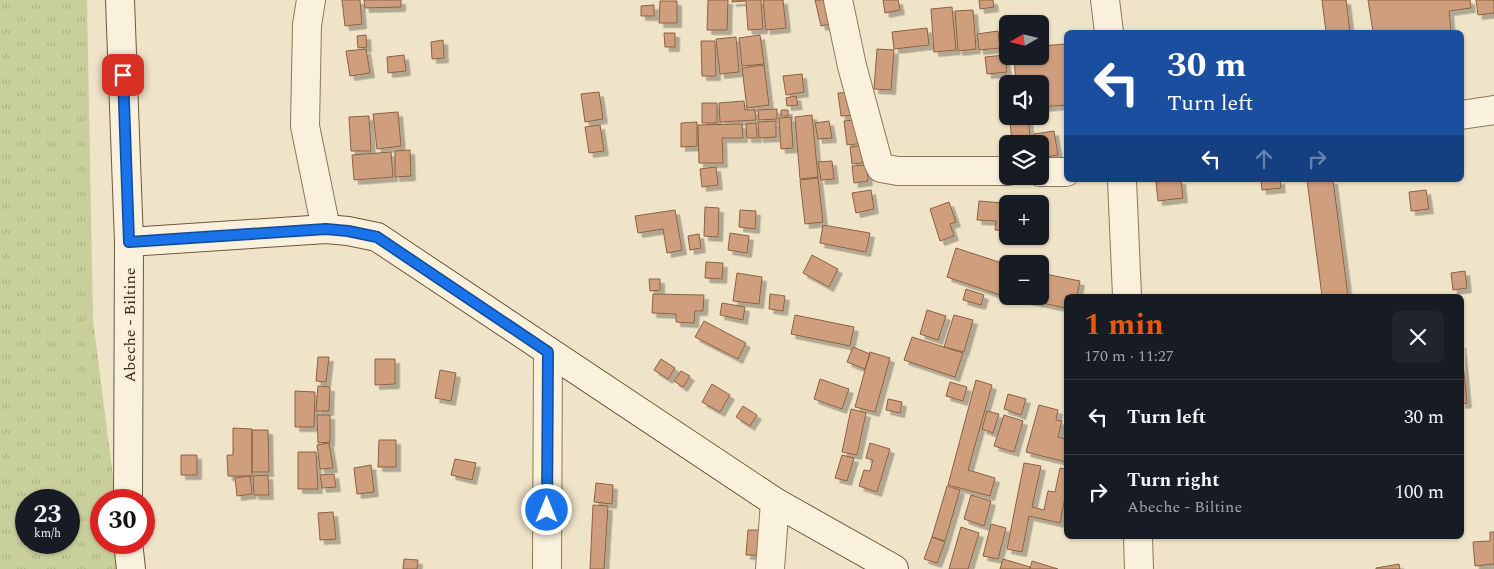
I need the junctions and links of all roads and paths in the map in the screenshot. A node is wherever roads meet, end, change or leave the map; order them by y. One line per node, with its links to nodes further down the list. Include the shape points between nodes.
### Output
1 (120, 0): 13 (street, Abeche - Biltine)
2 (311, 0): 12 (street, via 307,24 305,126)
3 (838, 0): 8 (street, via 852,66 881,168)
4 (1105, 0): 5 (street)
5 (1108, 30)
6 (1494, 110): 7 (street)
7 (1464, 115)
8 (999, 172)
9 (1049, 172): 10 (street)
10 (1064, 172)
11 (1122, 182): 14 (street)
12 (326, 229): 13 (street); 15 (street, via 377,237)
13 (129, 242): 16 (street, Abeche - Biltine)
14 (1127, 294)
15 (548, 352): 17 (street); 21 (street)
16 (128, 489)
17 (775, 502): 22 (street); 23 (street)
18 (1138, 539): 24 (street)
19 (129, 554): 20 (street)
20 (131, 569)
21 (547, 569)
22 (770, 569)
23 (894, 569)
24 (1140, 569)

